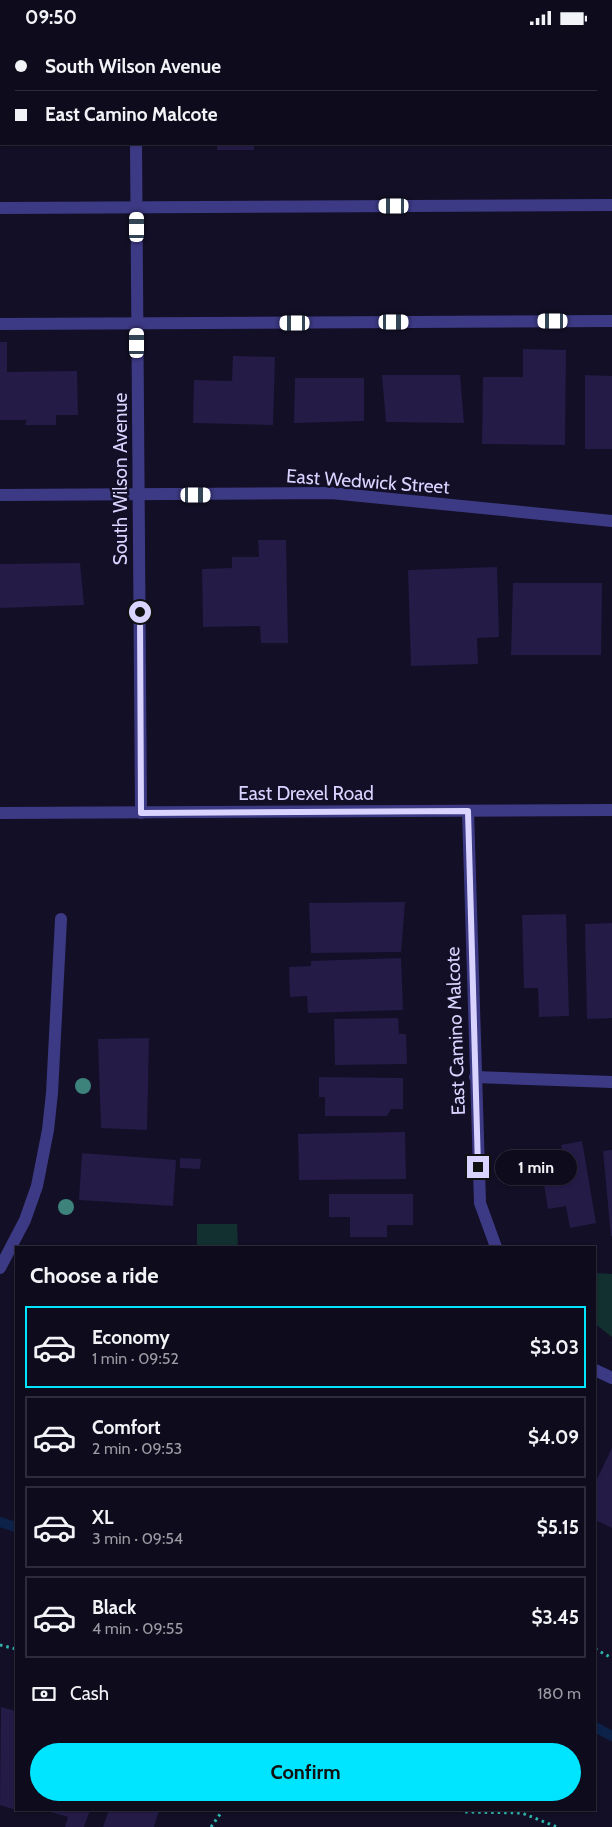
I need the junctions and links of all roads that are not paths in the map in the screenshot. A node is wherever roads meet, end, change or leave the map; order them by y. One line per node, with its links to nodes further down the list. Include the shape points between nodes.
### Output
1 (136, 145): 3 (street, South Wilson Avenue)
2 (612, 205): 3 (street)
3 (137, 208): 4 (street); 7 (street, South Wilson Avenue)
4 (0, 209)
5 (612, 321): 7 (street)
6 (0, 324): 7 (street)
7 (137, 324): 9 (street, South Wilson Avenue)
8 (0, 495): 9 (street, East Wedwick Street)
9 (138, 495): 10 (street, East Wedwick Street, via 331,493); 14 (street, South Wilson Avenue)
10 (612, 521)
11 (612, 810): 12 (street, East Drexel Road)
12 (468, 811): 14 (street, East Drexel Road); 16 (street, East Camino Malcote)
13 (0, 813): 14 (street, East Drexel Road)
14 (141, 813)
15 (61, 919): 19 (street, via 48,1130 37,1186 25,1221)
16 (475, 1077): 17 (street); 18 (street, East Camino Malcote, via 480,1203)
17 (612, 1082)
18 (496, 1246)
19 (0, 1268)
20 (596, 1370): 21 (street)
21 (612, 1378)

